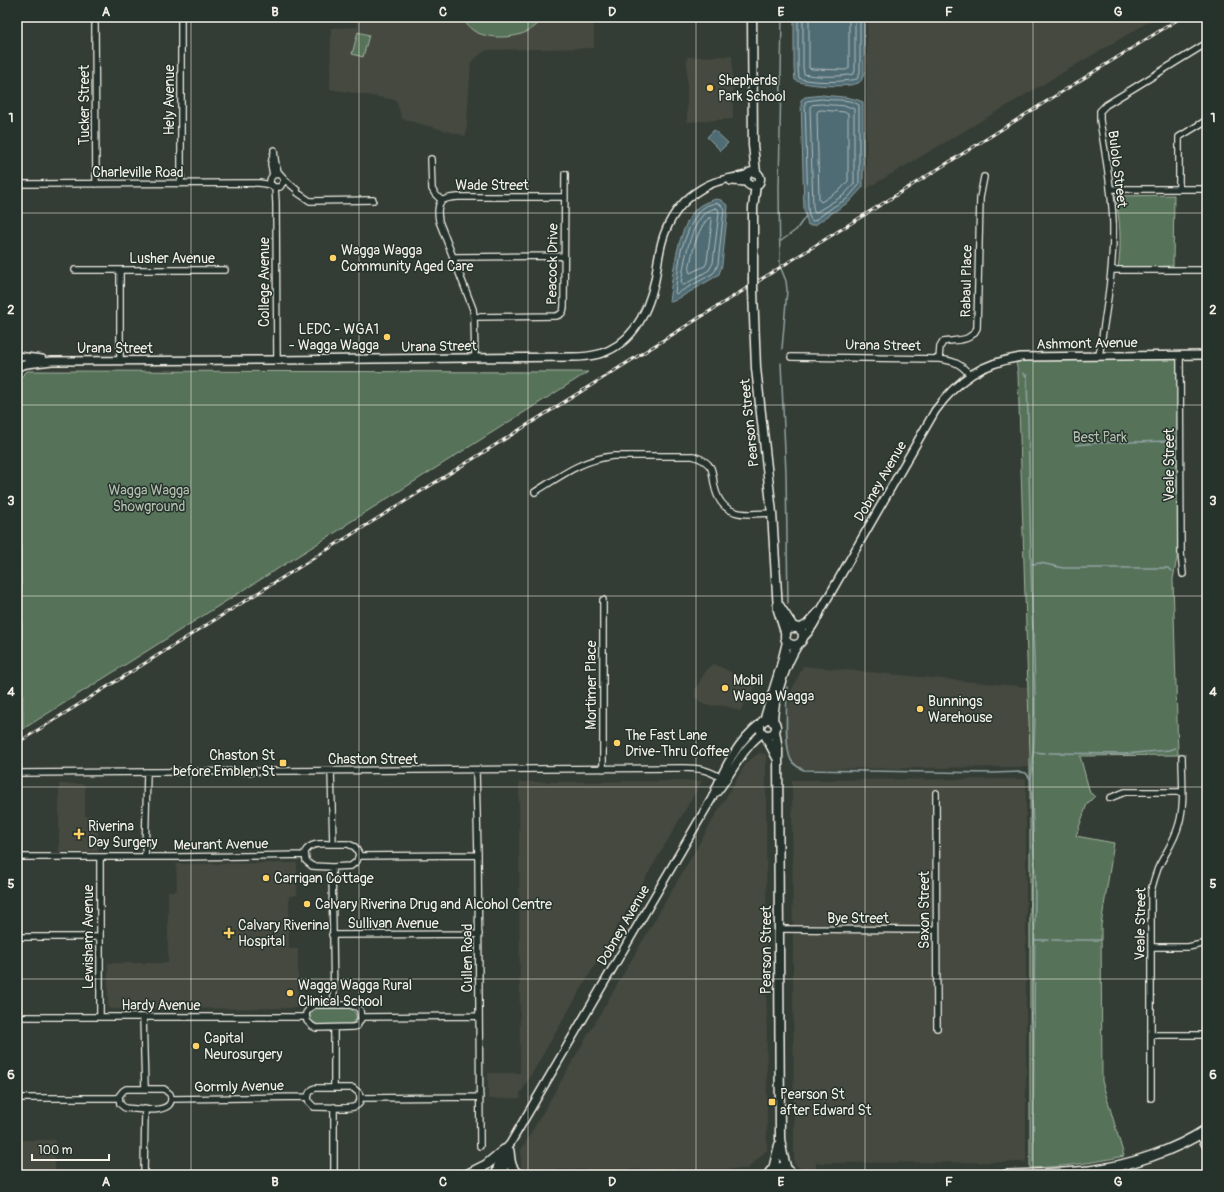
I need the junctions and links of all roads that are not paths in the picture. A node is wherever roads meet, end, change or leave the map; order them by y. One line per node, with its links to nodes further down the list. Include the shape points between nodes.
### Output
1 (181, 17): 15 (street, Hely Avenue)
2 (752, 17): 11 (main road, Pearson Street)
3 (95, 25): 14 (street, Tucker Street)
4 (1207, 42): 17 (street, Bulolo Street, via 1100,111)
5 (1207, 120): 18 (street, via 1179,137)
6 (432, 159): 22 (street, via 432,189)
7 (280, 174): 9 (street, Charleville Road); 9 (street, College Avenue, via 274,150); 16 (street)
8 (565, 174): 20 (street, Peacock Drive)
9 (271, 177): 12 (street, Charleville Road); 16 (street, College Avenue)
10 (984, 177): 37 (street, Rabaul Place, via 980,198 977,328 974,335 966,339 943,342)
11 (751, 179): 36 (street, Urana Street, via 723,180 708,185 694,193 683,204 665,230 646,309 633,332 612,348 588,356); 44 (main road, Pearson Street, bridge, via 756,368)
12 (259, 183): 15 (street, Charleville Road); 16 (street, Charleville Road)
13 (17, 184): 14 (street, Charleville Road)
14 (96, 184): 15 (street, Charleville Road)
15 (181, 184)
16 (279, 184): 21 (street, via 297,190 310,201); 38 (street, College Avenue, via 276,203)
17 (1110, 189): 18 (street); 28 (street, Bulolo Street, via 1113,223)
18 (1179, 189): 19 (street)
19 (1207, 189)
20 (565, 197): 22 (street, Wade Street, via 449,197); 23 (street, Peacock Drive)
21 (373, 200)
22 (442, 201): 24 (street, Wade Street, via 438,209 439,221)
23 (564, 256): 24 (street); 30 (street, Peacock Drive, via 564,309 559,315)
24 (454, 257): 30 (street, Wade Street)
25 (75, 270): 26 (street, Lusher Avenue)
26 (120, 270): 27 (street, Lusher Avenue); 40 (street, Lusher Avenue)
27 (225, 270)
28 (1111, 270): 29 (street); 33 (street, Bulolo Street)
29 (1207, 270)
30 (474, 317): 36 (street, Wade Street)
31 (1180, 355): 32 (street, Ashmont Avenue); 33 (street, Ashmont Avenue); 45 (street, Veale Street)
32 (1207, 355)
33 (1100, 356): 42 (street, Ashmont Avenue, via 1021,357 992,364)
34 (17, 357): 39 (street, Urana Street); 41 (main road)
35 (791, 357): 37 (street, Urana Street)
36 (475, 358): 38 (street, Urana Street)
37 (938, 359): 42 (street, Urana Street, via 957,363)
38 (277, 360): 40 (street, Urana Street)
39 (52, 361): 40 (street, Urana Street); 41 (street, Urana Street)
40 (120, 361)
41 (17, 365)
42 (970, 375): 48 (street, Dobney Avenue, via 935,411)
43 (535, 492): 44 (street, via 580,464 602,457 693,456 701,458 711,468 716,493 729,510 744,514)
44 (772, 513): 47 (main road, Pearson Street)
45 (1183, 574)
46 (603, 600): 58 (street, Mortimer Place)
47 (778, 602): 49 (main road); 50 (main road, Pearson Street)
48 (822, 608): 49 (street, Dobney Avenue, via 807,624); 51 (street, Dobney Avenue, via 812,630)
49 (796, 628): 50 (main road, via 789,630); 51 (main road, via 802,632)
50 (786, 638): 51 (main road, via 793,645); 52 (main road, via 782,661)
51 (800, 642): 53 (main road, Dobney Avenue, via 792,654 780,688 774,707)
52 (763, 722): 53 (main road, via 769,719); 55 (main road, via 760,730); 63 (street, Dobney Avenue, via 740,744)
53 (773, 722): 54 (main road)
54 (775, 731): 55 (main road, via 772,734); 57 (main road, Pearson Street)
55 (764, 734): 57 (main road, Pearson Street); 63 (street, via 746,748)
56 (1182, 757): 64 (street, Veale Street)
57 (778, 761): 75 (main road, Pearson Street)
58 (603, 769): 59 (street, Chaston Street); 63 (street, Chaston Street, via 693,768 709,771)
59 (476, 770): 60 (street, Chaston Street); 69 (street, Cullen Road)
60 (331, 771): 61 (street, Chaston Street); 67 (street)
61 (147, 772): 62 (street, Chaston Street); 73 (street)
62 (17, 773)
63 (723, 779): 109 (street, Dobney Avenue)
64 (1182, 792): 66 (street, via 1125,792); 82 (street, Veale Street, via 1182,809 1175,837 1158,868 1151,892)
65 (936, 793): 76 (street, Saxon Street)
66 (1110, 798)
67 (333, 844): 68 (street, via 313,844); 70 (street, via 352,845 358,850)
68 (305, 855): 73 (street, Meurant Avenue); 74 (street, via 312,866)
69 (478, 855): 70 (street); 77 (street, Cullen Road)
70 (359, 856): 74 (street, via 358,861 351,866)
71 (17, 857): 72 (street, Meurant Avenue)
72 (100, 857): 73 (street, Meurant Avenue); 79 (street, Lewisham Avenue)
73 (145, 857)
74 (332, 867): 78 (street)
75 (779, 929): 76 (street, Bye Street); 107 (main road, Pearson Street)
76 (936, 930): 91 (street, Saxon Street)
77 (479, 934): 78 (street, Sullivan Avenue); 84 (street, Cullen Road)
78 (332, 935): 83 (street)
79 (100, 937): 80 (street); 86 (street, Lewisham Avenue)
80 (19, 938)
81 (1202, 944): 82 (street, via 1188,947)
82 (1151, 947): 92 (street, Veale Street)
83 (334, 1005): 88 (street, via 314,1005 308,1010); 89 (street, via 354,1005 360,1010)
84 (479, 1016): 89 (street); 97 (street, Cullen Road)
85 (17, 1017): 86 (street, Hardy Avenue)
86 (100, 1017): 87 (street, Hardy Avenue)
87 (143, 1017): 88 (street, Hardy Avenue); 95 (street)
88 (306, 1017): 90 (street, via 316,1028)
89 (361, 1017): 90 (street, via 360,1023 353,1028)
90 (334, 1028): 94 (street)
91 (936, 1028)
92 (1151, 1035): 93 (street); 101 (street, Veale Street)
93 (1207, 1035)
94 (334, 1088): 96 (street, via 315,1088 309,1092); 100 (street, via 353,1088 359,1092)
95 (145, 1089): 99 (street, via 126,1089 120,1093); 102 (street, via 164,1089 170,1094)
96 (308, 1097): 102 (street, Gormly Avenue); 103 (street, via 314,1107)
97 (480, 1097): 100 (street); 108 (street, Cullen Road)
98 (17, 1098): 99 (street)
99 (119, 1098): 104 (street, via 120,1104 125,1108)
100 (360, 1098): 103 (street, via 359,1103 353,1107)
101 (1151, 1098)
102 (171, 1099): 104 (street, via 170,1104 164,1109)
103 (334, 1108): 114 (street)
104 (145, 1109): 113 (street)
105 (1207, 1128): 106 (highway)
106 (1199, 1134): 110 (street); 119 (highway, via 1155,1154 1116,1166 1090,1171)
107 (780, 1139): 111 (main road, Pearson Street); 112 (main road, Pearson Street, via 783,1155)
108 (480, 1146)
109 (508, 1148): 115 (highway, via 486,1165); 116 (street, Dobney Avenue, via 499,1158); 117 (street, Dobney Avenue); 118 (highway, via 511,1168)
110 (1207, 1149)
111 (768, 1173): 112 (highway, via 780,1167)
112 (792, 1173)
113 (144, 1175)
114 (334, 1175)
115 (466, 1175)
116 (496, 1175)
117 (503, 1175)
118 (519, 1175)
119 (1006, 1175)

